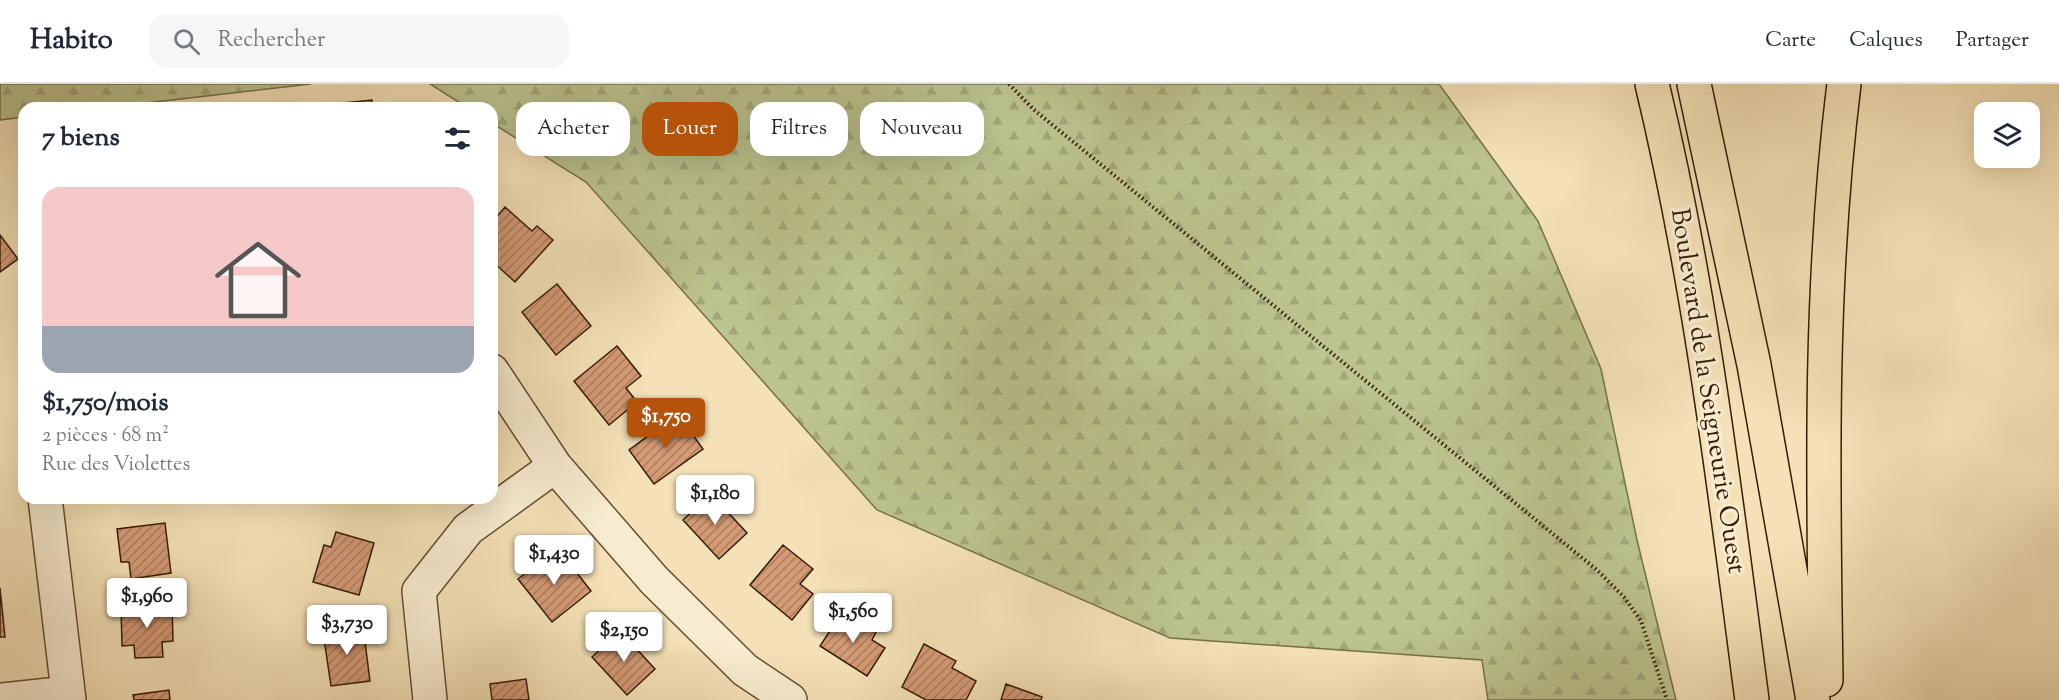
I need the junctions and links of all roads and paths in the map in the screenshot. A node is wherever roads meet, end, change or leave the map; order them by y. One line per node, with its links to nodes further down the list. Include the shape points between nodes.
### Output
1 (1009, 84): 12 (path, via 1033,109 1597,570 1641,621)
2 (1652, 84): 13 (main road, Boulevard de la Seigneurie Ouest, via 1697,297)
3 (1694, 84): 14 (main road, via 1754,365)
4 (1844, 84): 15 (main road, via 1831,206 1822,394)
5 (498, 380): 6 (street)
6 (555, 466): 10 (street, via 468,529 418,591); 11 (street, via 654,580 746,670)
7 (46, 504): 8 (street)
8 (68, 697): 9 (street)
9 (3, 700)
10 (430, 700)
11 (790, 700)
12 (1667, 700)
13 (1752, 700)
14 (1813, 700)
15 (1826, 700)

